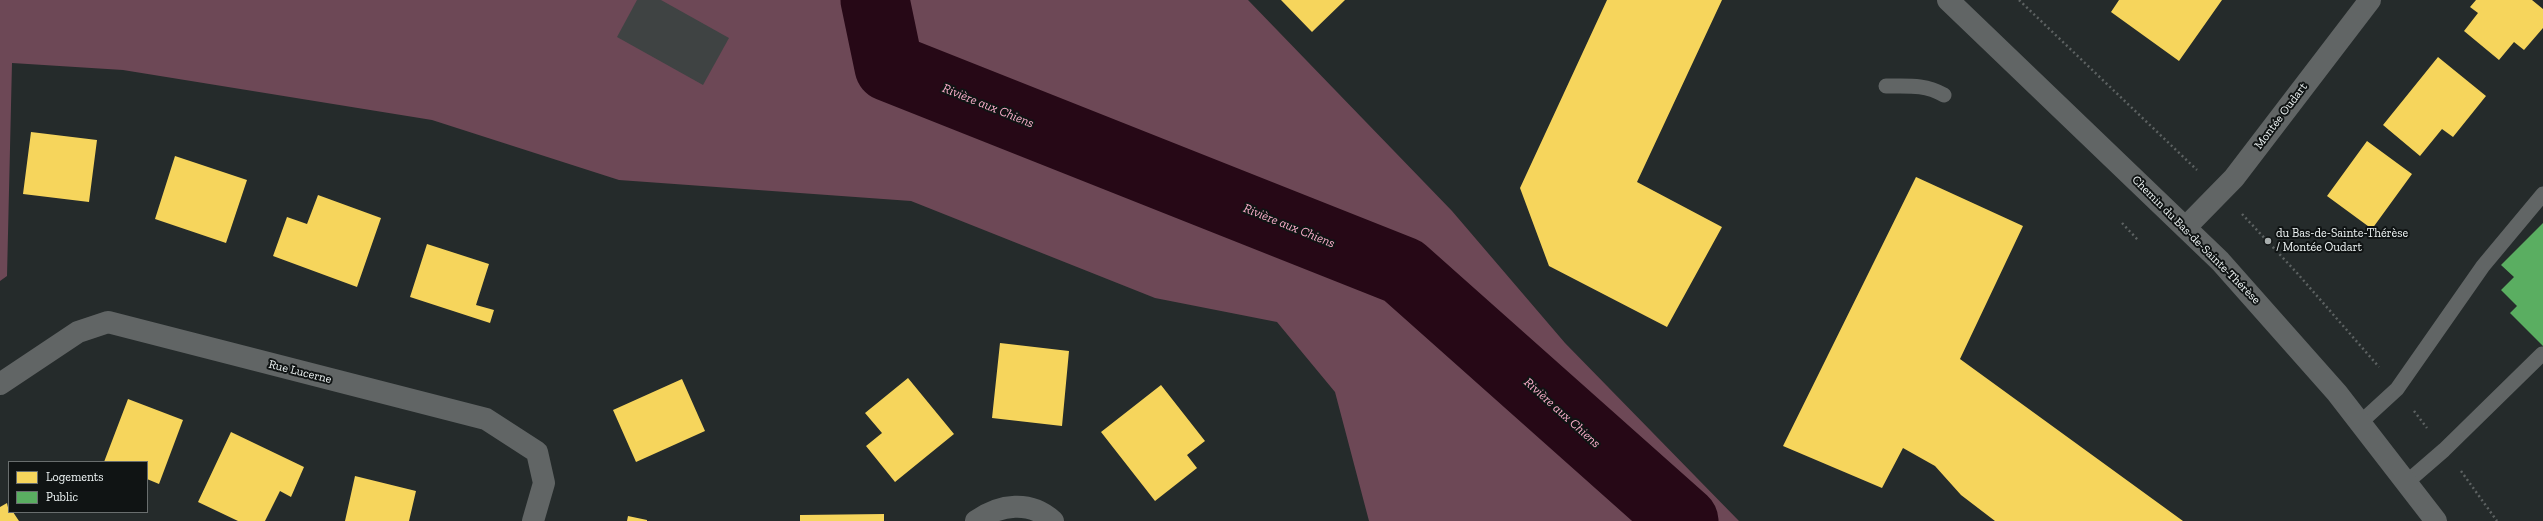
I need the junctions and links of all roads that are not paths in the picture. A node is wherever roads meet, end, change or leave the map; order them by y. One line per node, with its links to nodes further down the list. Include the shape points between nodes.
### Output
1 (1948, 0): 6 (street, Chemin du Bas-de-Sainte-Thérèse)
2 (2370, 0): 6 (street, Montée Oudart, via 2234,178)
3 (1886, 86): 4 (lane, via 1923,86)
4 (1944, 95)
5 (2543, 194): 9 (lane, via 2483,266 2397,389)
6 (2186, 227): 9 (street, Chemin du Bas-de-Sainte-Thérèse, via 2256,300)
7 (2542, 354): 10 (lane, via 2444,450)
8 (0, 384): 11 (street, Rue Lucerne, via 78,332 108,322 486,419 537,452 544,484)
9 (2360, 422): 10 (street, Chemin du Bas-de-Sainte-Thérèse)
10 (2407, 482): 14 (street, Chemin du Bas-de-Sainte-Thérèse)
11 (533, 521)
12 (976, 521): 13 (street, via 990,511 1009,506 1028,507 1047,515)
13 (1053, 521)
14 (2436, 521)

